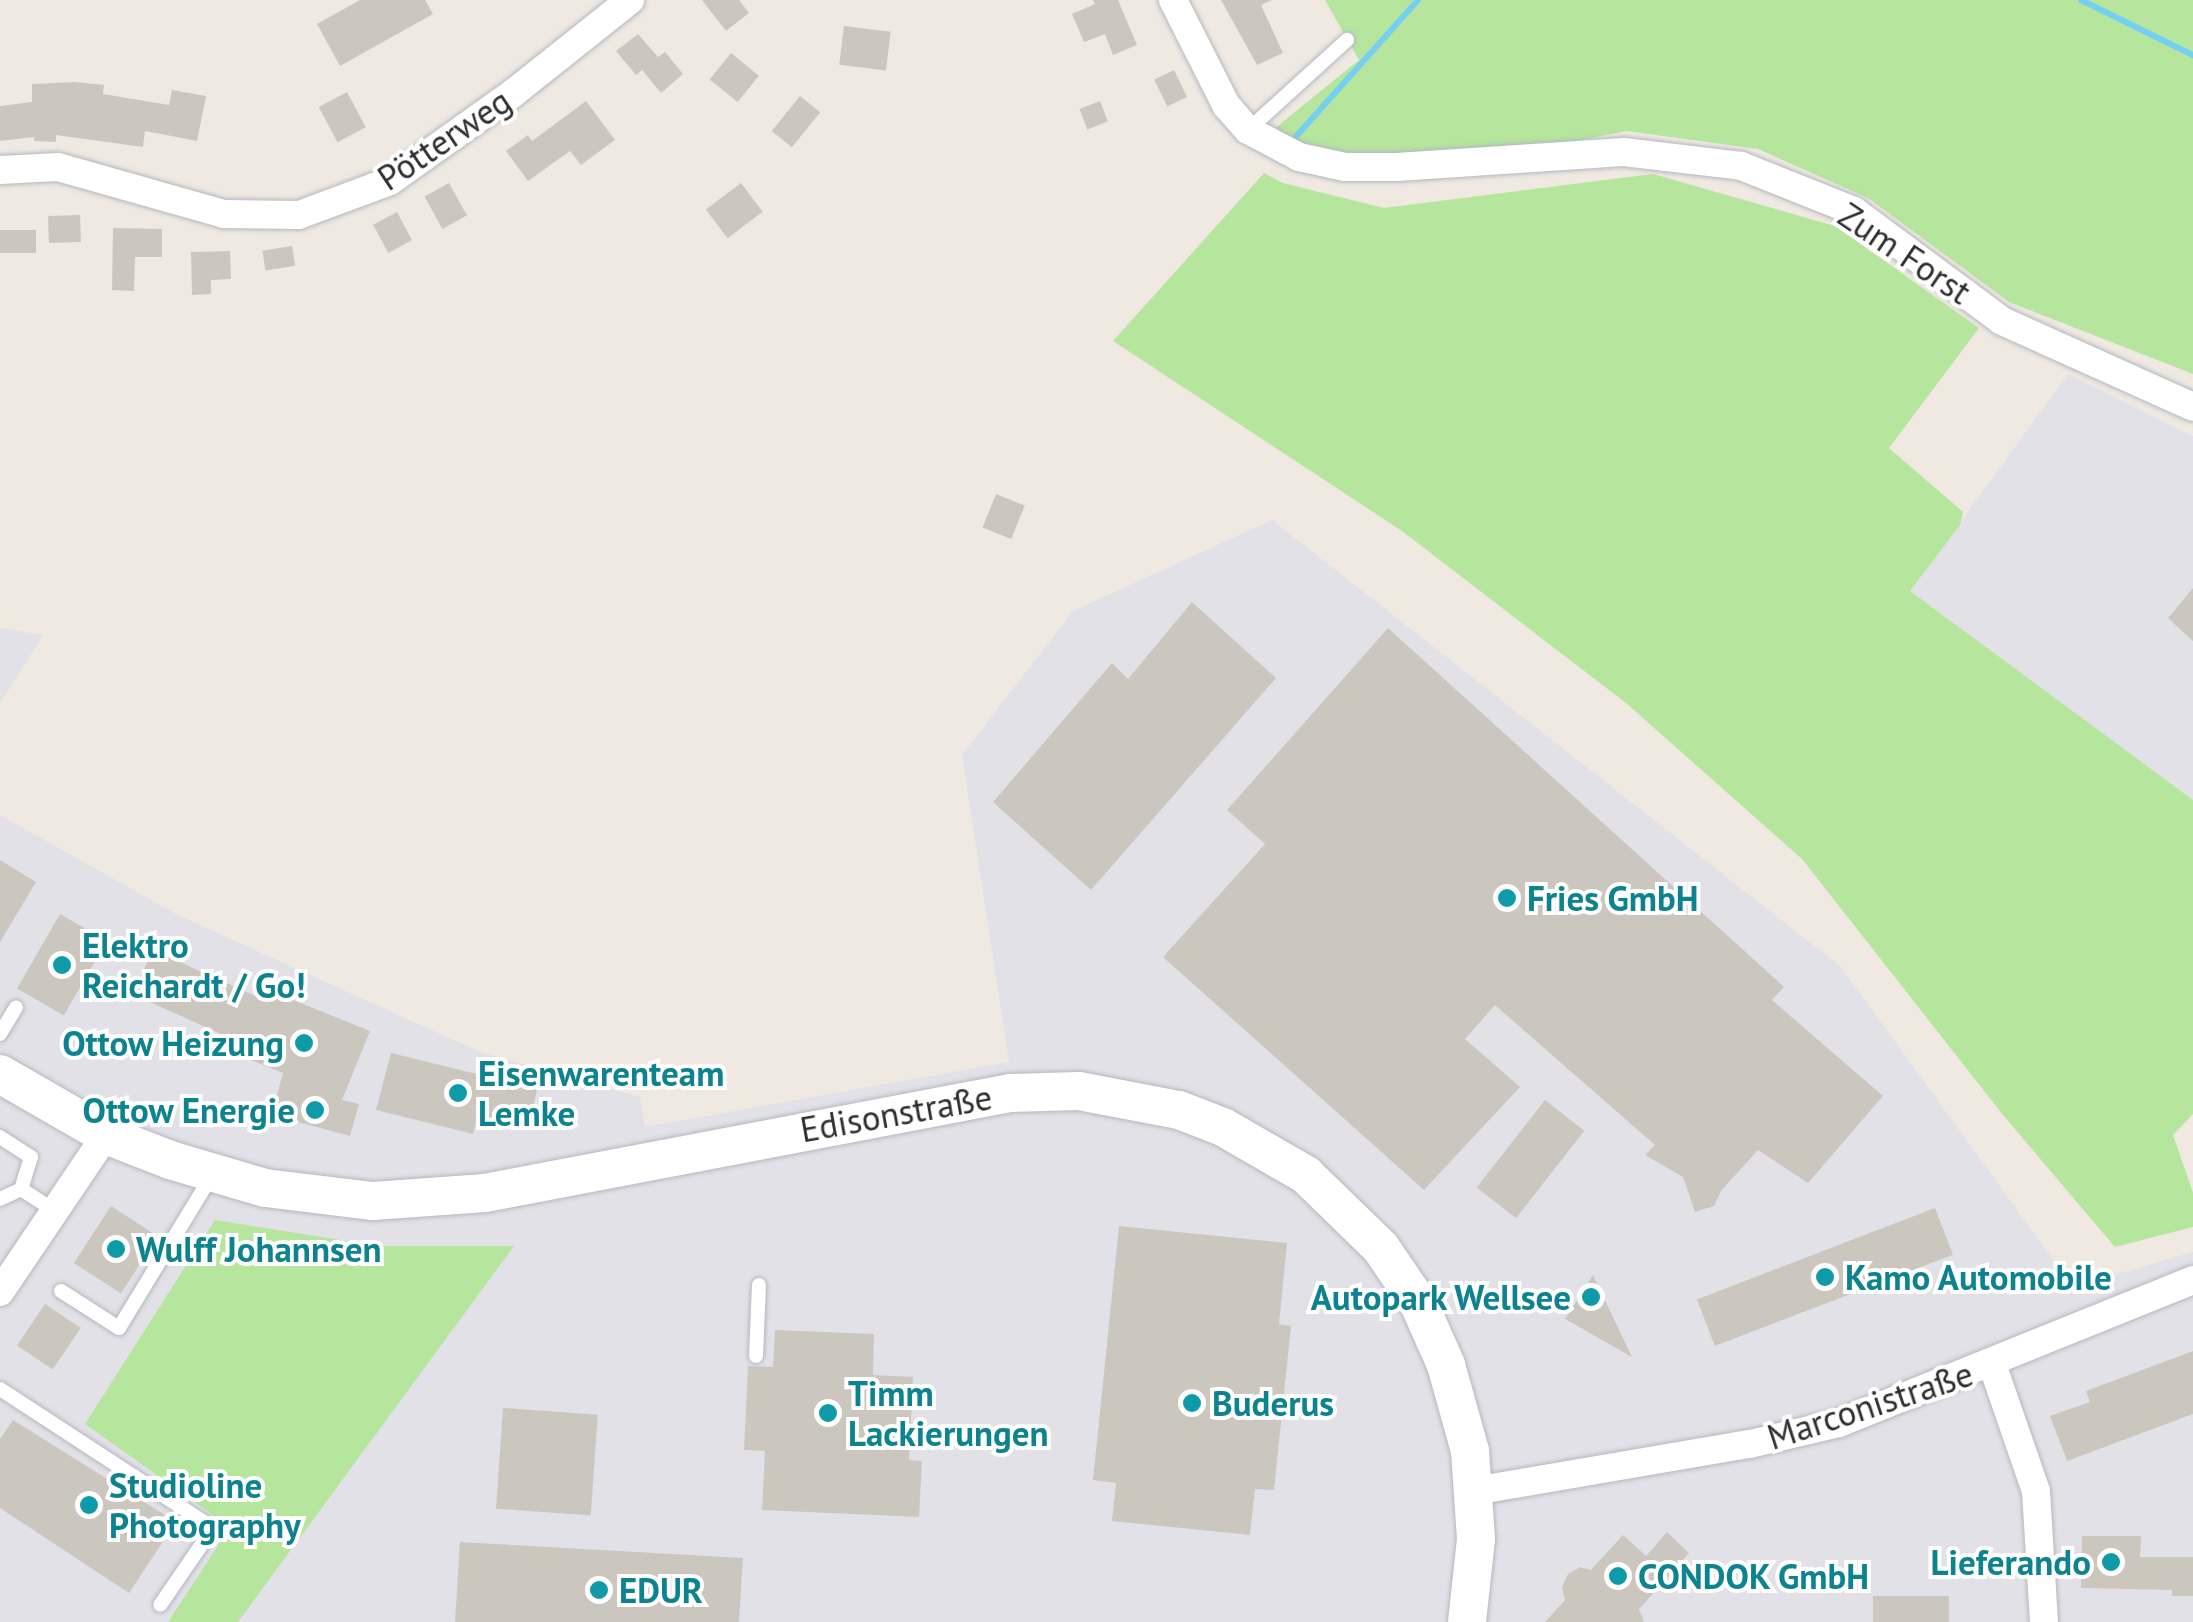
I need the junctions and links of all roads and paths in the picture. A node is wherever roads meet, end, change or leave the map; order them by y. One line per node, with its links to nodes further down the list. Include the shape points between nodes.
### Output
1 (630, 0): 5 (street, Pötterweg, via 390,181 299,216 224,214 58,166)
2 (1173, 0): 4 (street, via 1226,105)
3 (1348, 40): 4 (lane)
4 (1248, 130): 6 (street, Zum Forst, via 1300,157 1345,167 1624,152 1742,166 1854,211 2002,321)
5 (0, 170)
6 (2193, 407)
7 (16, 1007): 8 (lane)
8 (0, 1034)
9 (0, 1074): 10 (street, Edisonstraße)
10 (106, 1135): 12 (street, Edisonstraße); 15 (street)
11 (0, 1137): 13 (lane, via 31,1157)
12 (212, 1174): 19 (lane, via 120,1328); 23 (street, Edisonstraße, via 324,1198 453,1198 1010,1093 1079,1091 1162,1105 1223,1127 1292,1166 1381,1248 1419,1304 1446,1365)
13 (21, 1189): 14 (lane); 15 (lane)
14 (0, 1200)
15 (55, 1210): 17 (street)
16 (2193, 1280): 21 (street, Marconistraße)
17 (2, 1285)
18 (759, 1285): 20 (lane)
19 (61, 1290)
20 (756, 1356)
21 (1992, 1364): 23 (street, Marconistraße, via 1839,1423); 26 (street, via 2036,1491)
22 (0, 1388): 24 (lane, via 214,1528)
23 (1474, 1491): 25 (street, Edisonstraße, via 1475,1572)
24 (160, 1605)
25 (1467, 1622)
26 (2044, 1622)

